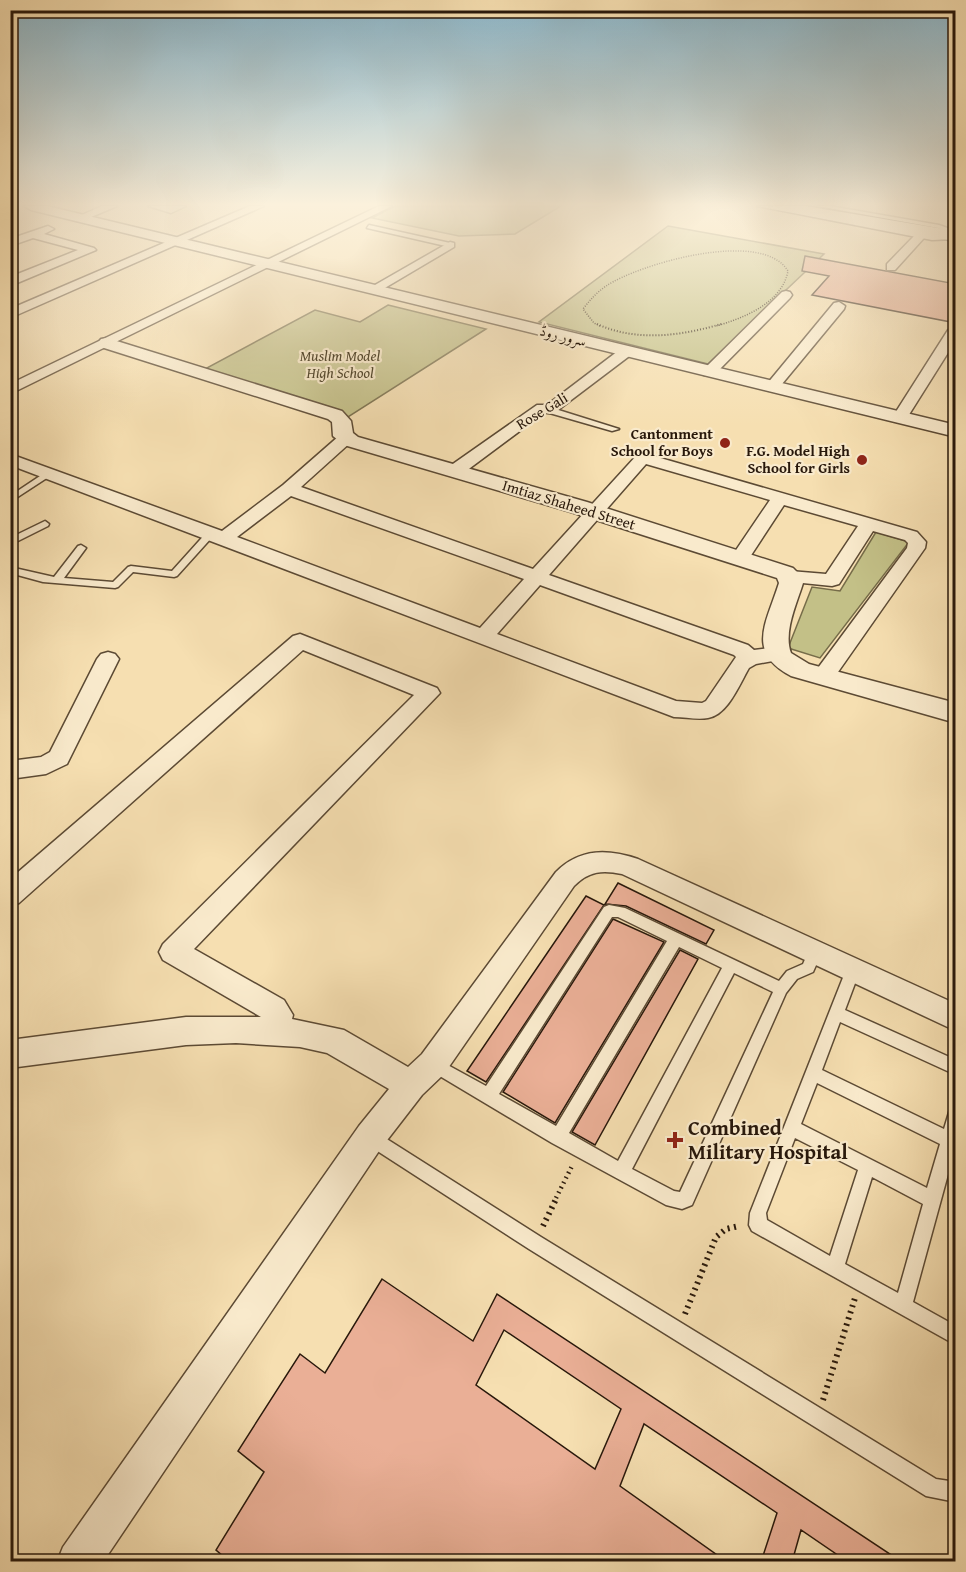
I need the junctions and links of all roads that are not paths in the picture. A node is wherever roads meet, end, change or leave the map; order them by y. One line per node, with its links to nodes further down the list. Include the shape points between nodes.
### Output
1 (91, 279): 8 (street)
2 (235, 279): 12 (street)
3 (335, 279): 5 (street, سرور روڈ)
4 (391, 279): 5 (street)
5 (374, 289): 13 (street, سرور روڈ)
6 (786, 295): 14 (street)
7 (10, 300): 8 (street)
8 (30, 306): 10 (street)
9 (839, 306): 15 (street)
10 (10, 314)
11 (953, 333): 18 (street)
12 (107, 343): 16 (street); 21 (street, via 335,415 341,418)
13 (627, 351): 14 (street, سرور روڈ); 17 (street, Rose Gali)
14 (709, 372): 15 (street, سرور روڈ)
15 (772, 387): 18 (street, سرور روڈ)
16 (10, 390)
17 (549, 410): 19 (lane); 23 (street, Rose Gali, via 542,408)
18 (900, 417): 20 (street, سرور روڈ)
19 (615, 429)
20 (956, 431)
21 (345, 439): 23 (street, Imtiaz Shaheed Street); 25 (street)
22 (11, 460): 24 (street)
23 (456, 470): 28 (street, Imtiaz Shaheed Street)
24 (52, 472): 27 (lane); 31 (street)
25 (289, 489): 31 (street); 36 (street)
26 (780, 498): 28 (street, via 643,458); 30 (street); 34 (street)
27 (10, 500)
28 (595, 512): 34 (street, Imtiaz Shaheed Street); 36 (street)
29 (45, 524): 32 (lane)
30 (868, 524): 37 (street, via 832,580); 43 (street, via 911,537 917,542 916,548)
31 (218, 535): 38 (lane, via 174,574 131,569 115,585); 39 (street)
32 (10, 542)
33 (81, 548): 38 (lane)
34 (739, 559): 37 (street, Imtiaz Shaheed Street)
35 (10, 570): 38 (lane)
36 (536, 576): 39 (street); 41 (street, via 741,650)
37 (790, 577): 40 (street)
38 (57, 580)
39 (484, 636): 41 (street, via 690,712 714,706 742,663)
40 (777, 654): 41 (street); 43 (street, via 790,665)
41 (750, 658)
42 (108, 659): 45 (street, via 58,758 46,765)
43 (823, 676): 44 (street)
44 (956, 713)
45 (10, 770)
46 (10, 895): 54 (street, via 300,641 429,693 173,952 274,1009 278,1015)
47 (676, 939): 49 (lane); 59 (lane, via 616,910 609,911); 63 (lane)
48 (814, 954): 50 (street); 51 (lane, via 808,968 792,975); 58 (street, via 629,866 611,860 587,862 566,879)
49 (731, 965): 51 (lane); 66 (lane)
50 (853, 970): 52 (lane); 53 (street)
51 (781, 989): 66 (lane, via 686,1199 677,1201)
52 (837, 1012): 56 (lane); 57 (lane)
53 (956, 1018)
54 (274, 1032): 55 (street, via 186,1031); 58 (street, via 333,1040)
55 (10, 1053)
56 (956, 1068)
57 (813, 1073): 61 (lane); 64 (lane)
58 (422, 1075): 59 (lane); 62 (street)
59 (489, 1096): 63 (lane)
60 (956, 1114): 64 (lane)
61 (791, 1127): 65 (lane); 68 (lane, via 756,1222)
62 (370, 1137): 71 (lane, via 933,1489); 72 (street)
63 (558, 1137): 66 (lane)
64 (948, 1140): 67 (lane)
65 (867, 1166): 67 (lane); 68 (lane)
66 (621, 1172)
67 (932, 1200): 69 (lane)
68 (835, 1268): 69 (lane)
69 (903, 1306): 70 (lane)
70 (956, 1336)
71 (956, 1492)
72 (78, 1562)

